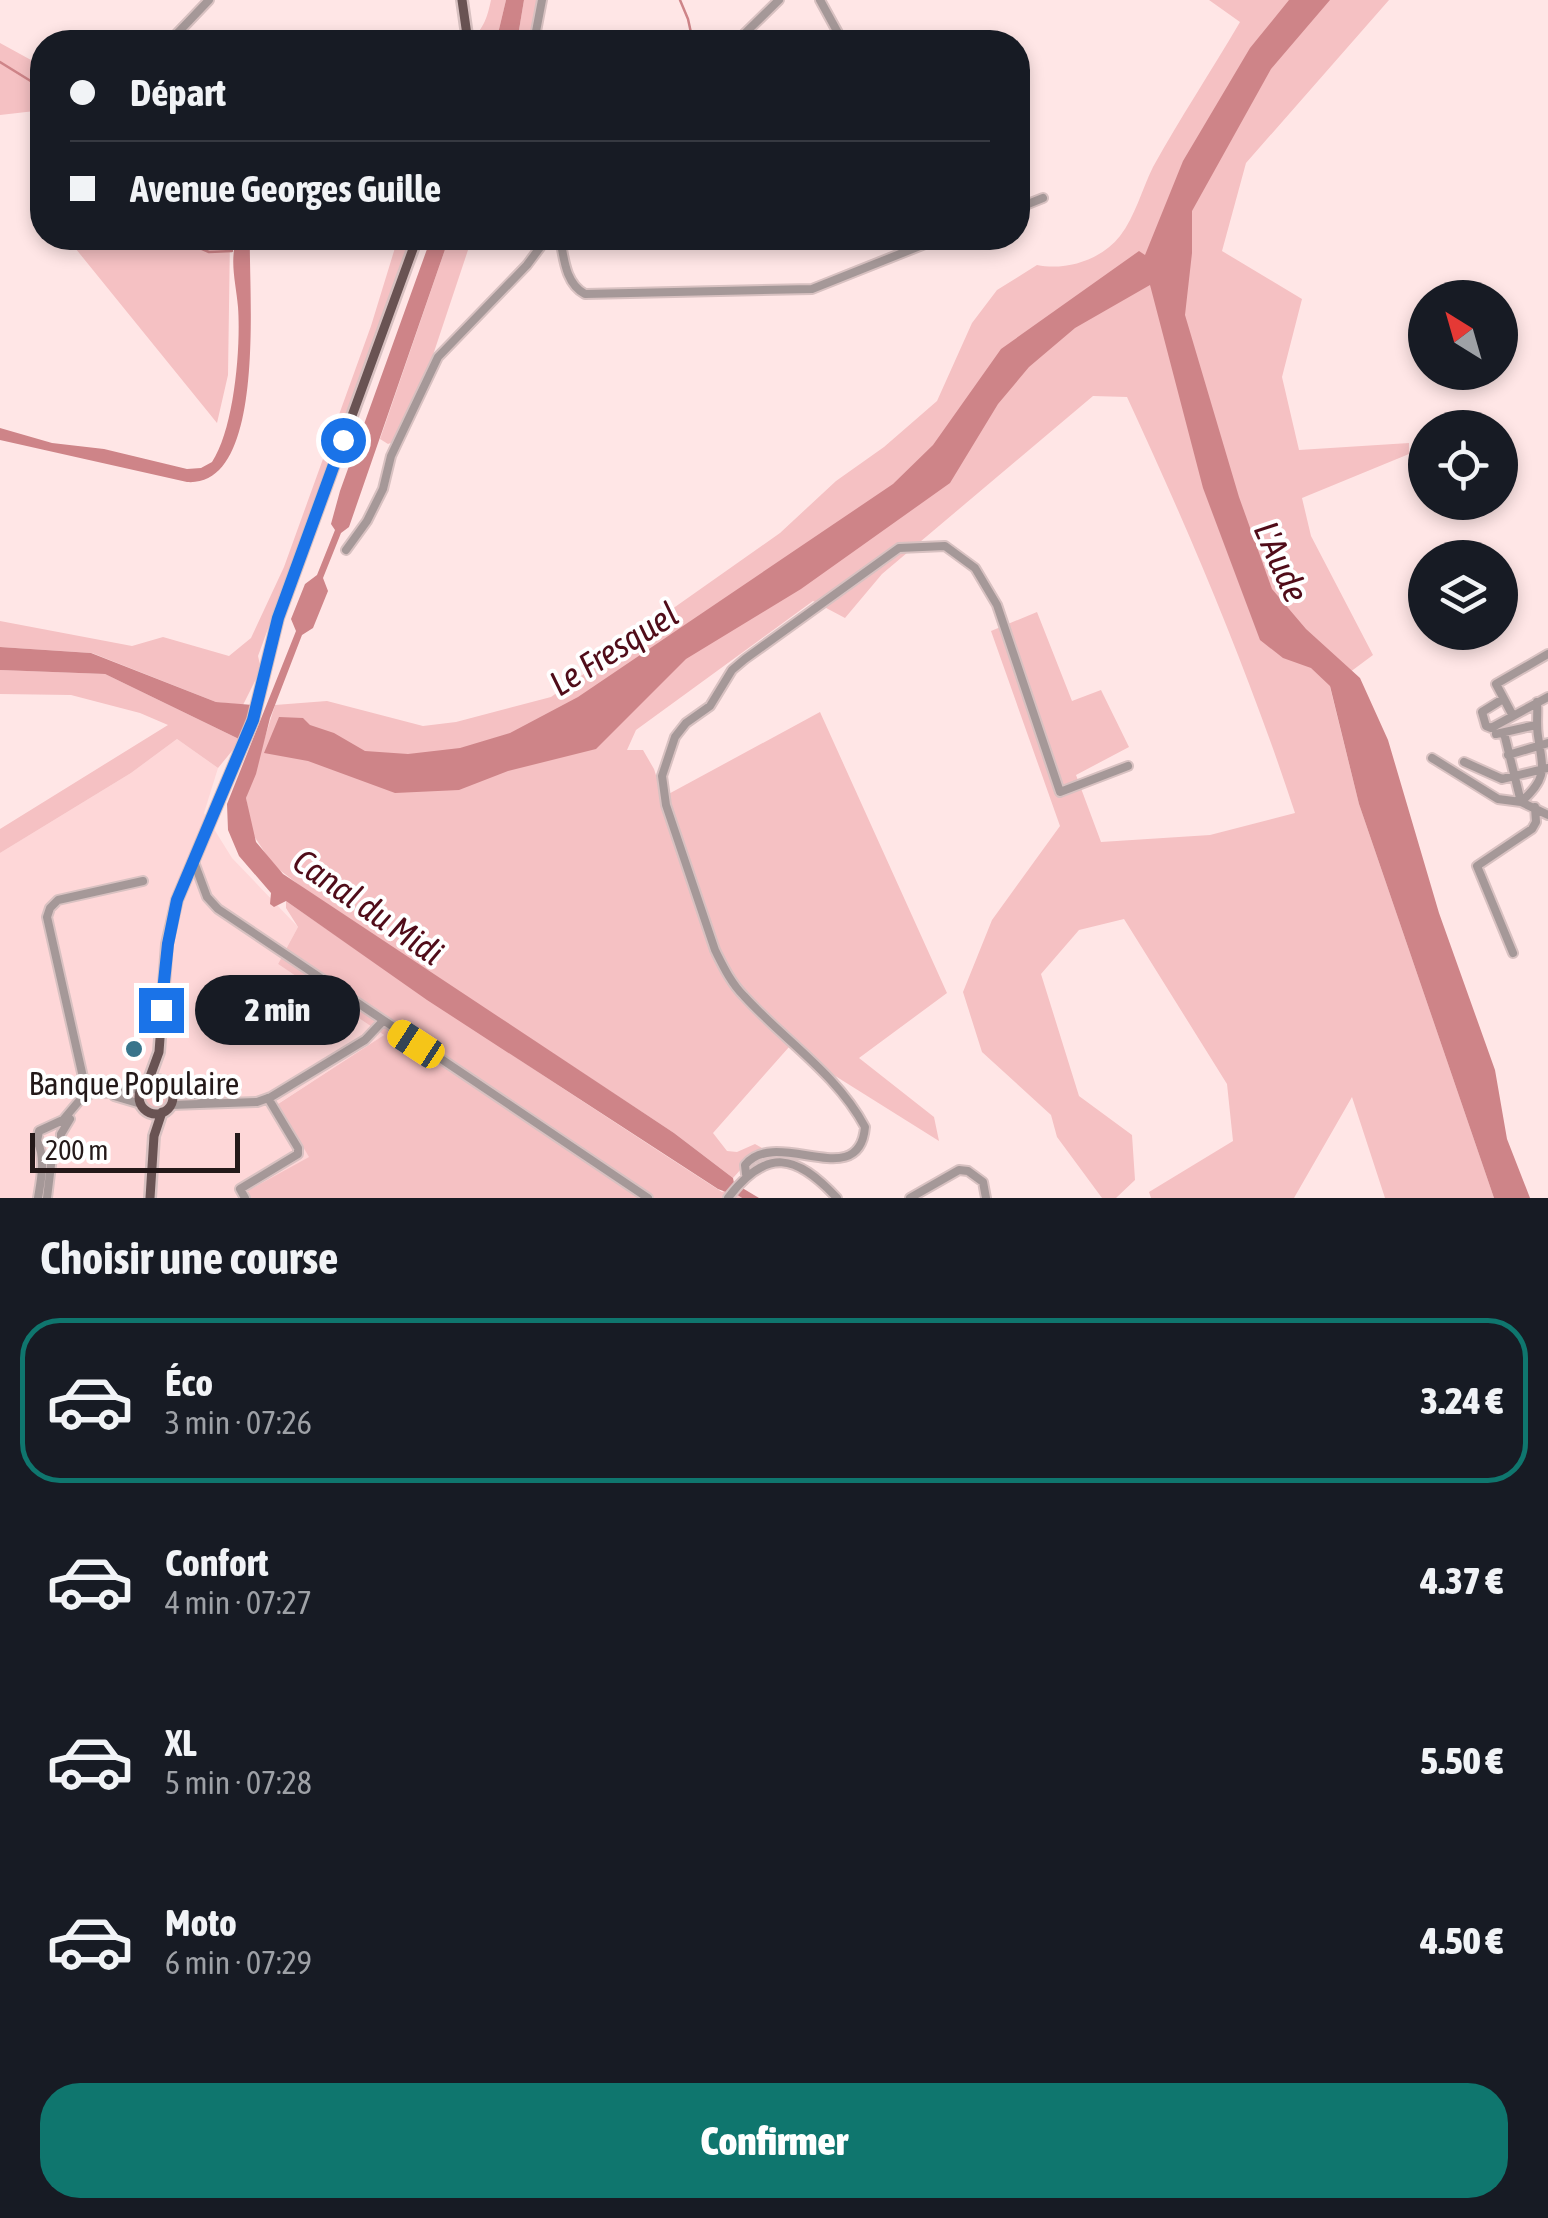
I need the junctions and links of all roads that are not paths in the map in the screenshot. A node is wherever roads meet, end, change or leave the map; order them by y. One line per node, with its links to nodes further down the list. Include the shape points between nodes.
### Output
1 (209, 0): 6 (street)
2 (462, 0): 7 (main road)
3 (542, 0): 8 (street)
4 (780, 0): 9 (street)
5 (820, 0): 10 (street)
6 (180, 30)
7 (466, 30)
8 (536, 30)
9 (749, 30)
10 (836, 30)
11 (1043, 198): 12 (street)
12 (1030, 203)
13 (413, 250): 37 (main road, via 278,618 258,706)
14 (539, 250): 17 (street, via 438,357 391,456 384,489)
15 (563, 250): 16 (street, via 568,274 586,294 812,288)
16 (909, 250)
17 (346, 550)
18 (1548, 654): 20 (street, via 1496,684)
19 (1548, 697): 21 (street)
20 (1503, 699): 22 (street); 24 (street, via 1481,718)
21 (1537, 702): 22 (street); 23 (street)
22 (1511, 717): 24 (street); 24 (street)
23 (1536, 726): 24 (street); 25 (street)
24 (1501, 731): 26 (street)
25 (1544, 746): 26 (street); 30 (street)
26 (1508, 755): 32 (street)
27 (1432, 758): 33 (street)
28 (1464, 762): 31 (street)
29 (1128, 766): 55 (street, via 1060,792 996,605 975,568 945,546 899,548 732,670 710,706 674,737 662,776 666,805 726,973 830,1079 865,1127 864,1139 847,1157 770,1152 752,1158)
30 (1546, 767): 32 (street); 34 (street)
31 (1478, 768): 32 (street, via 1502,779); 33 (street)
32 (1514, 776): 34 (street)
33 (1472, 784): 34 (street, via 1498,799)
34 (1521, 802): 35 (street)
35 (1535, 807): 36 (street); 39 (street, via 1532,829 1477,866)
36 (1548, 815)
37 (194, 858): 40 (street, via 218,909); 41 (main road, via 168,944)
38 (144, 881): 44 (street, via 58,900 47,917)
39 (1513, 953)
40 (382, 1022): 45 (street, via 365,1040); 61 (street)
41 (159, 1052): 42 (main road); 43 (main road)
42 (146, 1084): 43 (main road); 44 (street); 47 (main road)
43 (168, 1086): 46 (street); 48 (main road)
44 (88, 1096): 47 (street, via 114,1096); 49 (street); 50 (street)
45 (268, 1098): 46 (street); 60 (street, via 298,1154 240,1190)
46 (234, 1103): 48 (street)
47 (144, 1108): 48 (main road); 51 (main road)
48 (166, 1109): 51 (main road)
49 (53, 1127): 50 (street); 52 (street, via 37,1134)
50 (61, 1134): 53 (street)
51 (154, 1136): 59 (main road)
52 (42, 1150): 53 (street); 57 (street)
53 (55, 1151): 58 (street)
54 (975, 1174): 63 (street, via 952,1173); 64 (street); 65 (street)
55 (744, 1177): 56 (street); 62 (street, via 767,1164 799,1166)
56 (729, 1197)
57 (38, 1198)
58 (47, 1198)
59 (150, 1198)
60 (246, 1198)
61 (648, 1198)
62 (838, 1198)
63 (910, 1198)
64 (979, 1198)
65 (986, 1198)

